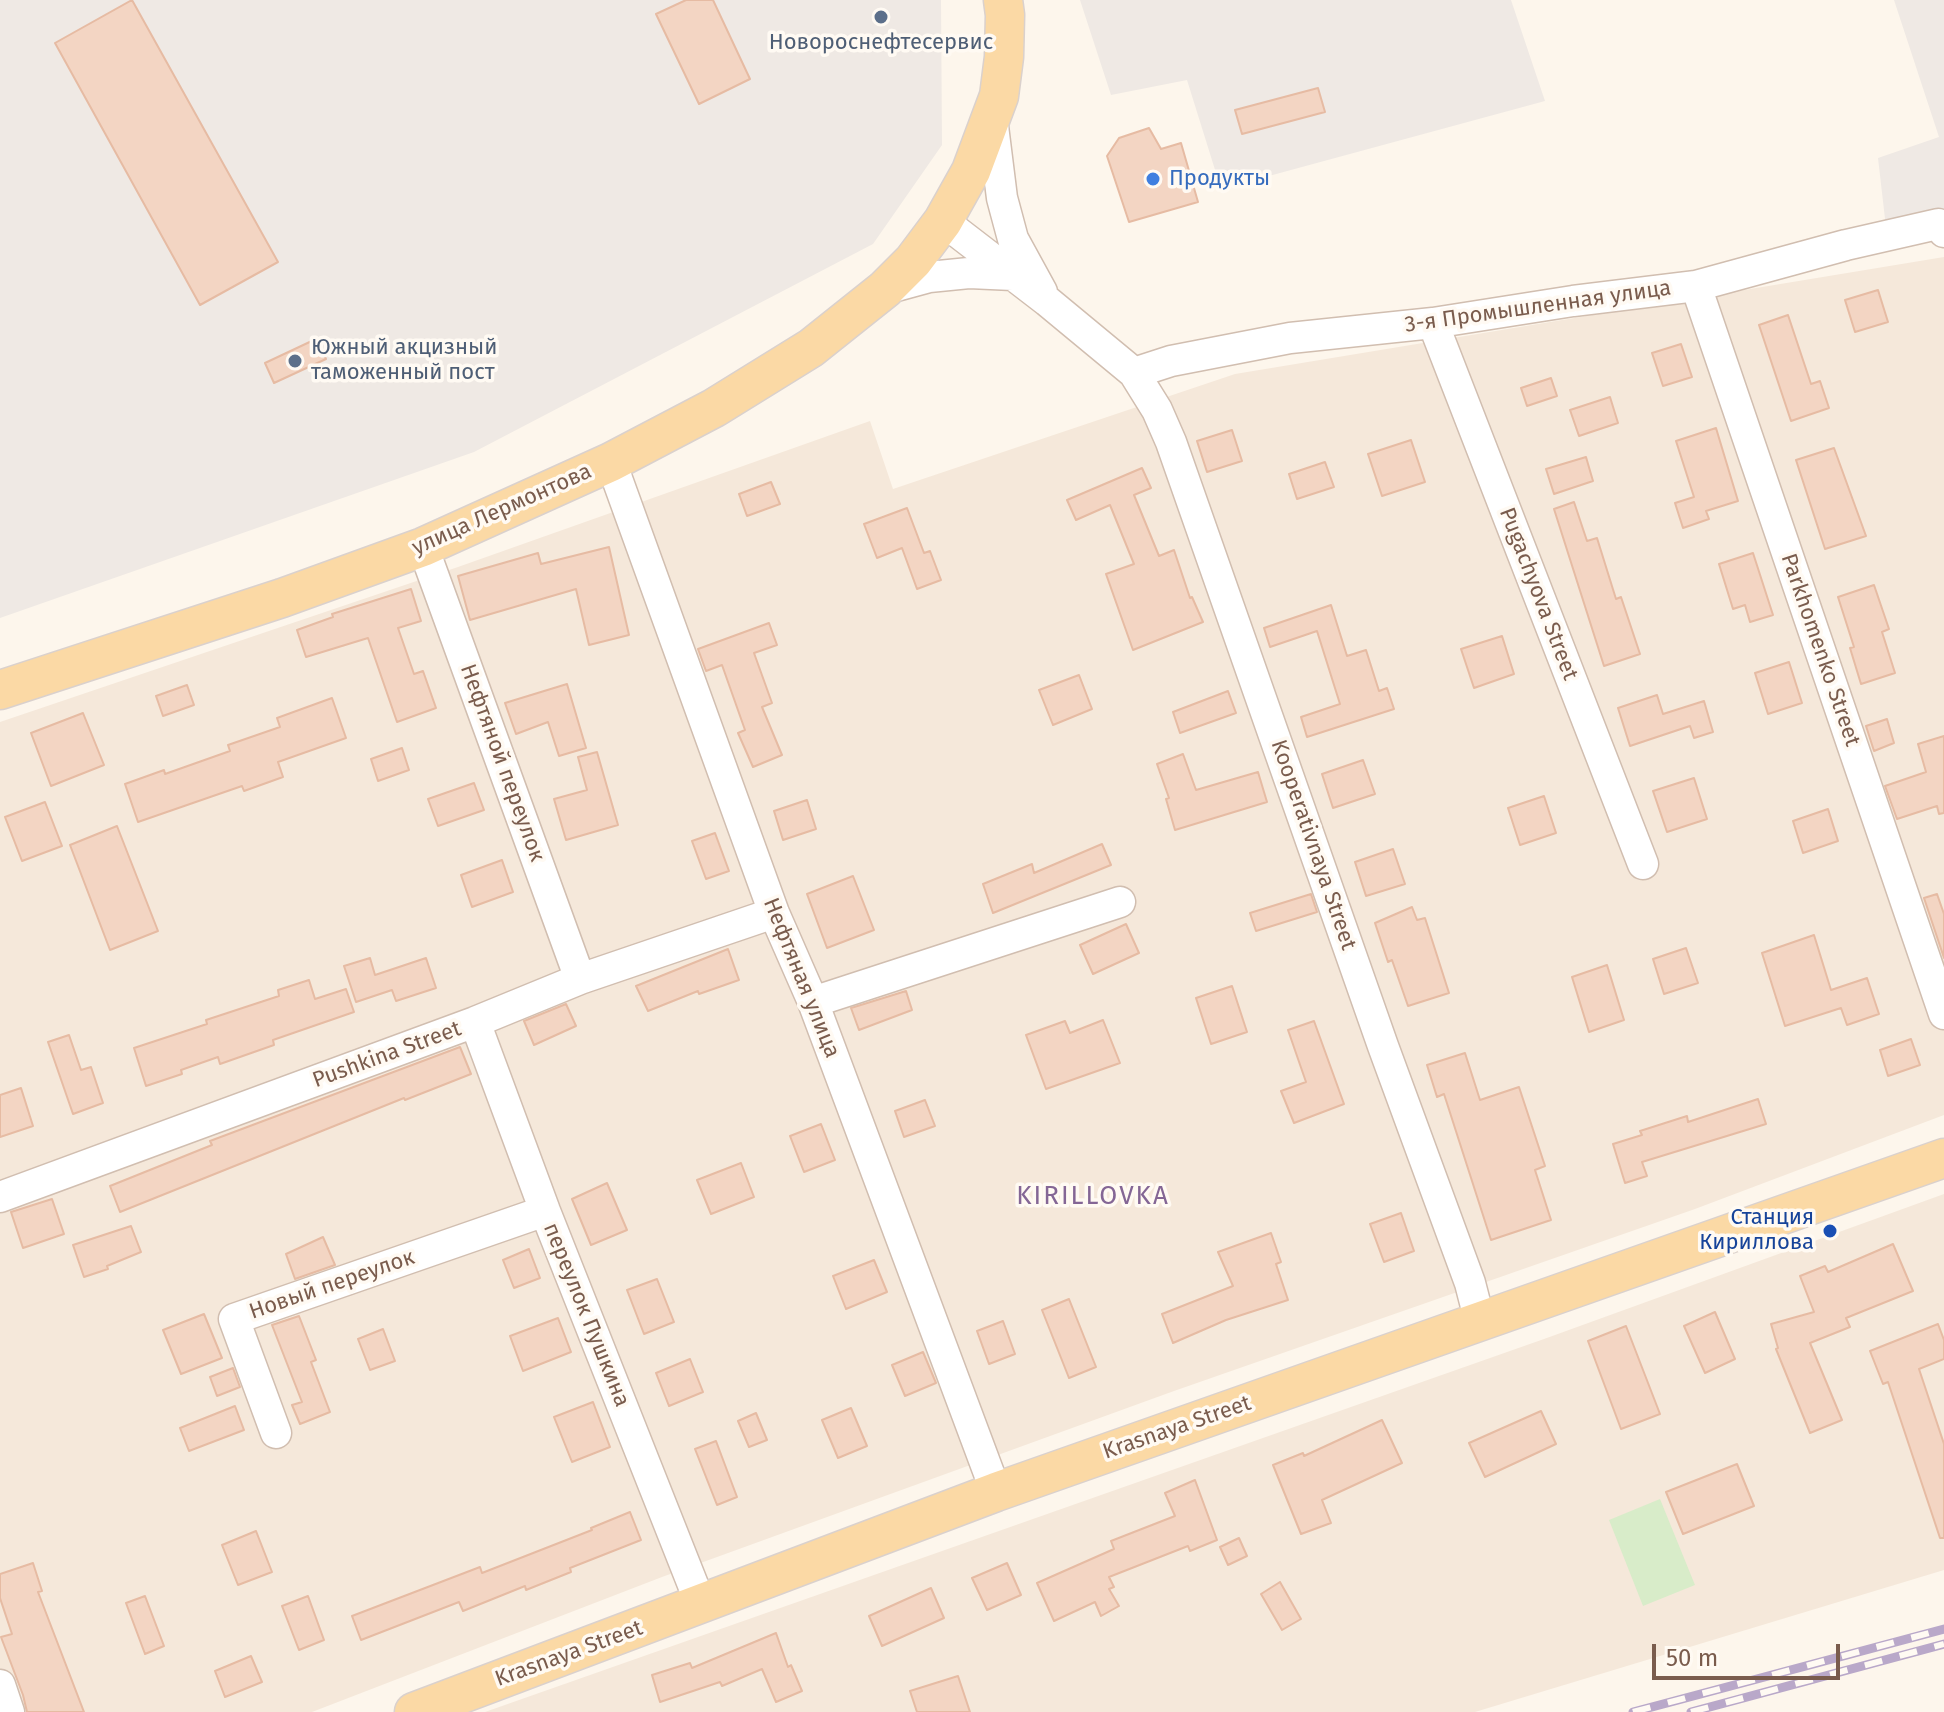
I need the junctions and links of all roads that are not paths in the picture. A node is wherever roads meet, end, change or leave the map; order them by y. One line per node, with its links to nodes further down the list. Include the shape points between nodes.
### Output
1 (1003, 0): 2 (main road, улица Лермонтова, via 1004,57)
2 (992, 118): 3 (main road, улица Лермонтова); 8 (street, via 1013,239)
3 (943, 221): 5 (street, Kooperativnaya Street); 7 (main road, улица Лермонтова)
4 (1941, 228): 6 (street, 3-я Промышленная улица, via 1815,253)
5 (1013, 275): 7 (street, via 956,274); 8 (street, Kooperativnaya Street)
6 (1696, 286): 9 (street, 3-я Промышленная улица); 19 (street, Parkhomenko Street)
7 (885, 289): 11 (main road, улица Лермонтова, via 811,348 714,408)
8 (1047, 301): 10 (street, Kooperativnaya Street)
9 (1433, 323): 10 (street, 3-я Промышленная улица, via 1290,338); 14 (street, Pugachyova Street)
10 (1134, 373): 24 (street, Kooperativnaya Street, via 1171,442)
11 (611, 462): 12 (main road, улица Лермонтова); 16 (street, Нефтяная улица)
12 (423, 547): 13 (main road, улица Лермонтова); 17 (street, Нефтяной переулок)
13 (0, 690)
14 (1643, 864)
15 (1120, 902): 18 (street)
16 (774, 913): 17 (street, Pushkina Street); 18 (street, Нефтяная улица)
17 (580, 979): 20 (street, Pushkina Street)
18 (813, 1002): 26 (street, Нефтяная улица)
19 (1944, 1014)
20 (475, 1022): 22 (street, Pushkina Street); 23 (street, переулок Пушкина)
21 (1944, 1158): 24 (main road, Krasnaya Street)
22 (0, 1197)
23 (545, 1211): 25 (street, Новый переулок, via 234,1319); 27 (street, переулок Пушкина)
24 (1480, 1322): 26 (main road, Krasnaya Street)
25 (276, 1433)
26 (996, 1492): 27 (main road, Krasnaya Street)
27 (701, 1605): 30 (main road, Krasnaya Street)
28 (0, 1685): 29 (street)
29 (9, 1712)
30 (414, 1712)

